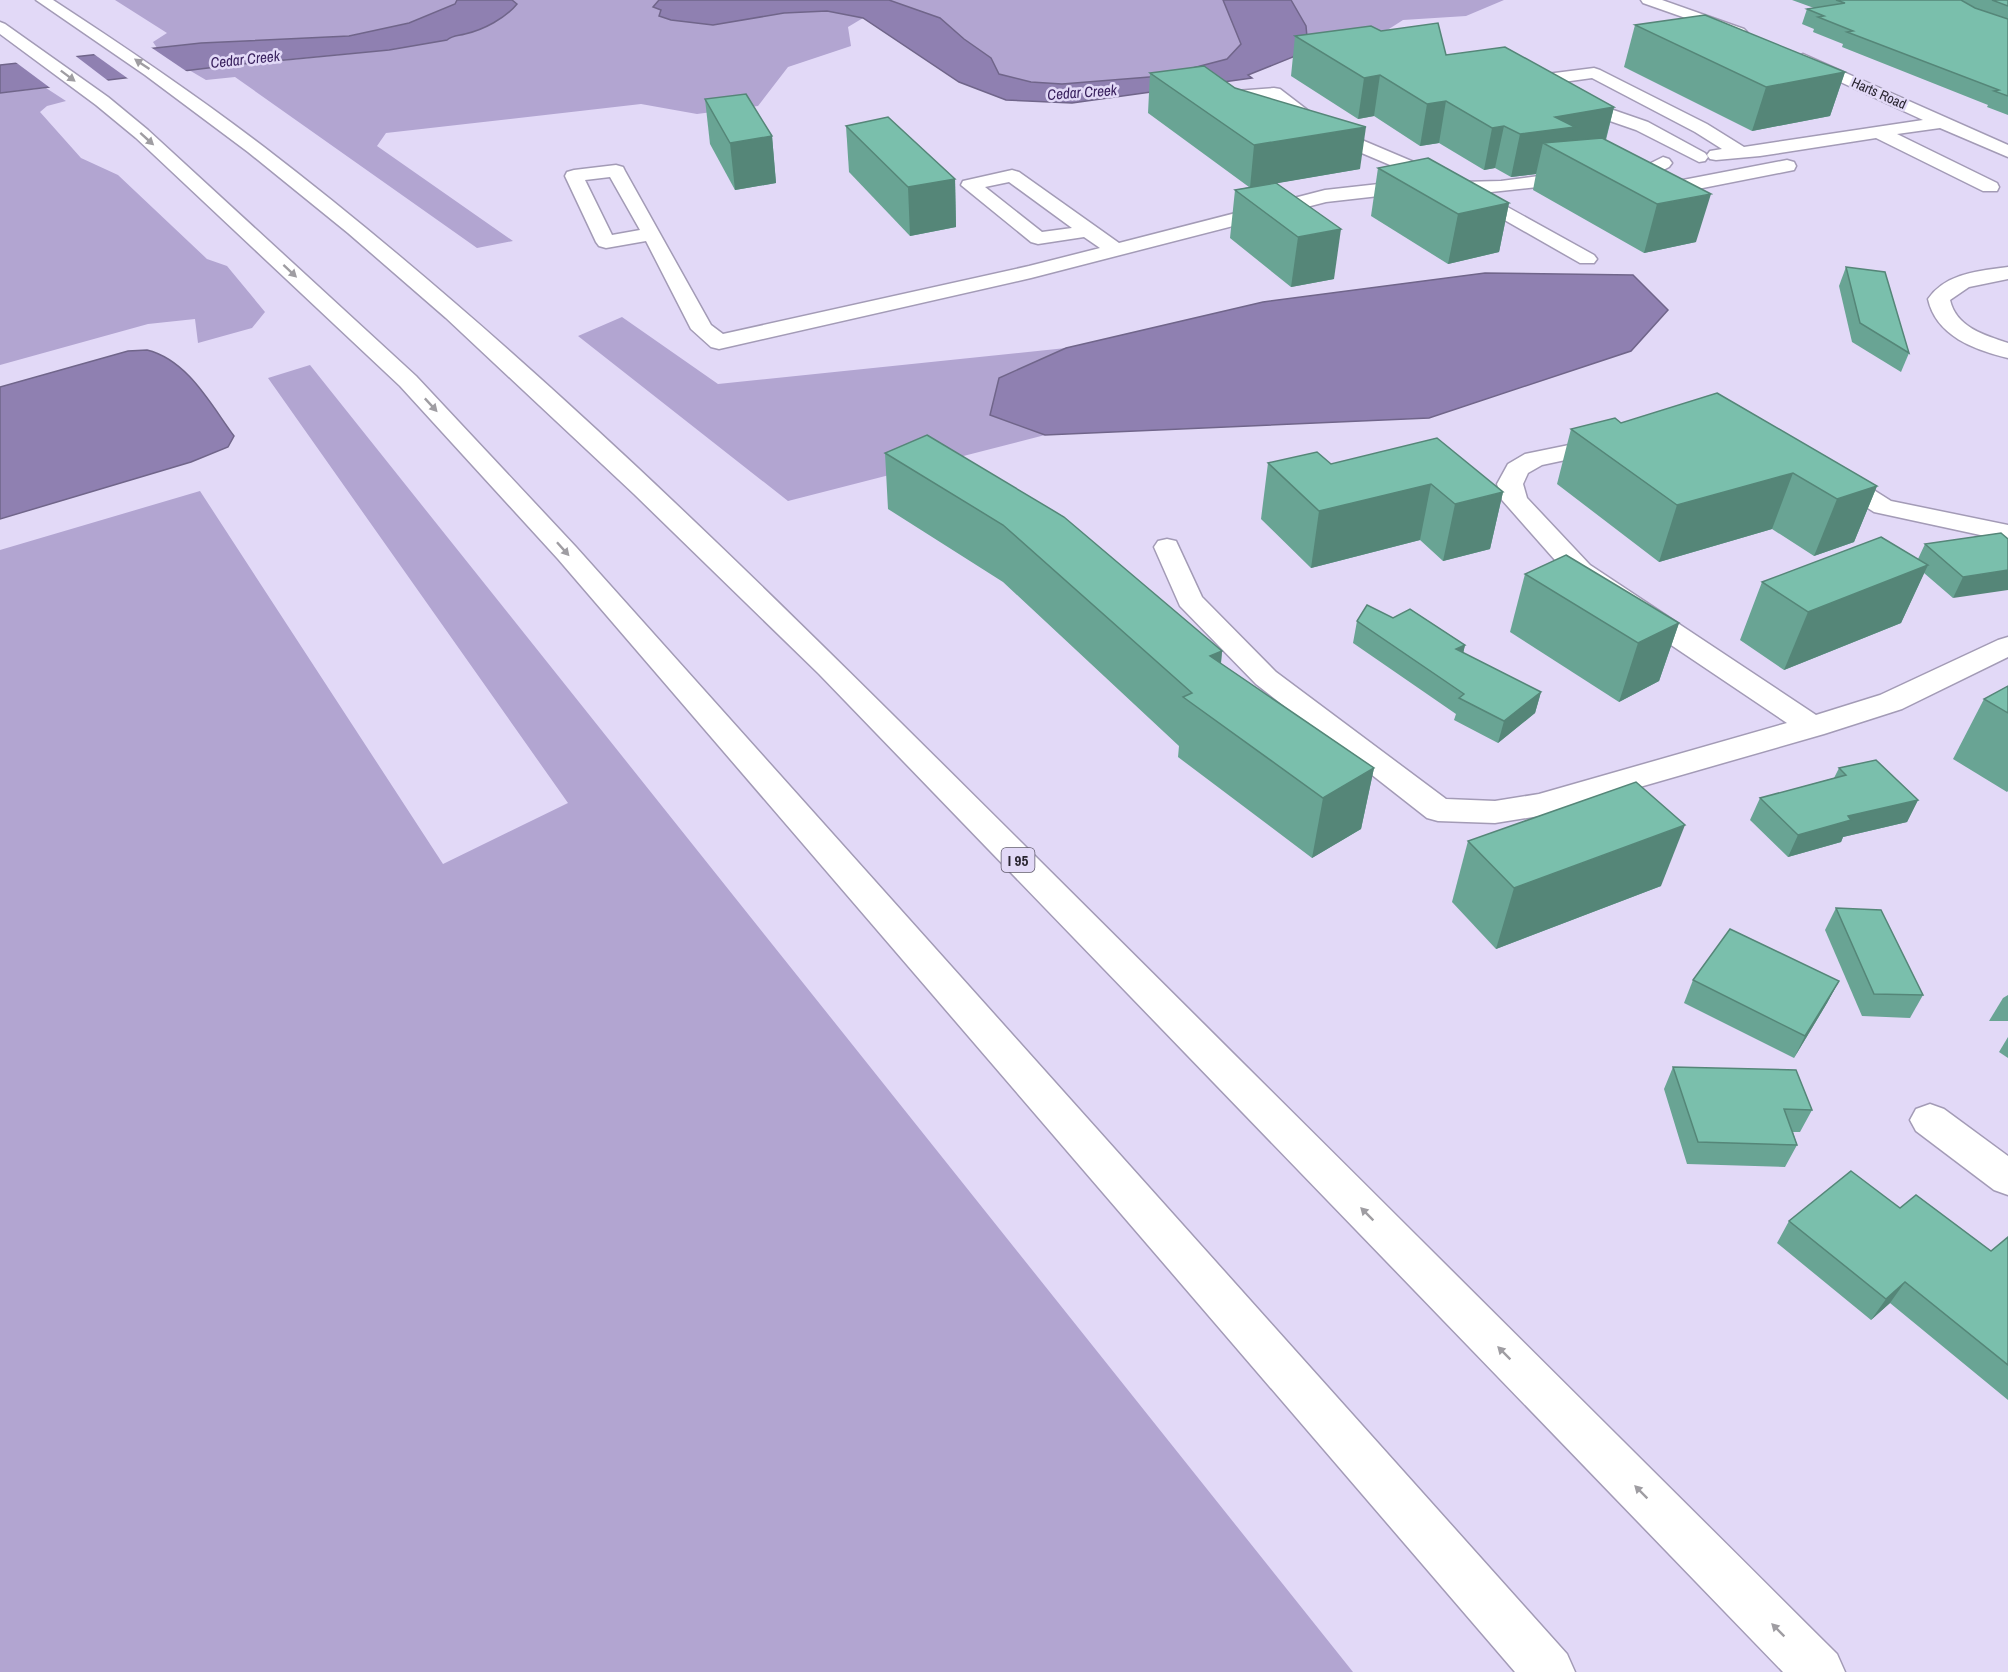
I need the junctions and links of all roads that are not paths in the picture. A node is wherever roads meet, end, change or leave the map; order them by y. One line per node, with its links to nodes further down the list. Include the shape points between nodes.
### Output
1 (43, 0): 31 (main road, I 95, one-way to 1, via 671,513 379,249 292,177 178,89)
2 (1648, 0): 4 (main road)
3 (0, 27): 30 (main road, one-way to 30, via 142,134 408,381 567,552)
4 (1754, 38)
5 (1785, 51): 6 (main road, Harts Road)
6 (1942, 122): 8 (main road); 11 (main road, Harts Road)
7 (1300, 124): 7 (main road, via 1304,116 1274,93 1235,96 1260,116); 14 (main road)
8 (1878, 132): 9 (main road); 13 (main road)
9 (1760, 151): 10 (main road); 15 (main road, via 1788,167)
10 (1739, 152): 12 (main road); 12 (main road, via 1594,73 1539,80 1590,108 1642,126)
11 (2008, 152)
12 (1699, 158): 14 (main road, via 1663,163 1646,173 1624,176)
13 (1990, 187)
14 (1458, 188): 18 (main road, via 1325,196); 19 (main road)
15 (1662, 190)
16 (1087, 230): 16 (main road, via 1012,176 970,185 1038,238); 18 (main road)
17 (652, 234): 18 (main road, via 702,329 719,342 1031,272)
18 (1114, 249)
19 (1587, 259)
20 (2008, 273): 21 (main road, via 1963,281 1947,288 1939,299 1940,312 1953,326)
21 (2008, 351)
22 (1628, 440): 27 (main road, via 1534,459 1517,469 1510,484 1515,500 1580,572)
23 (1813, 462): 24 (main road, via 1883,507)
24 (2008, 533)
25 (1167, 547): 27 (main road, via 1190,600 1266,678 1438,810 1495,812 1539,805)
26 (2008, 646): 27 (main road, via 1891,702)
27 (1813, 727)
28 (1930, 1120): 29 (main road)
29 (2008, 1178)
30 (1549, 1672)
31 (1819, 1672)

